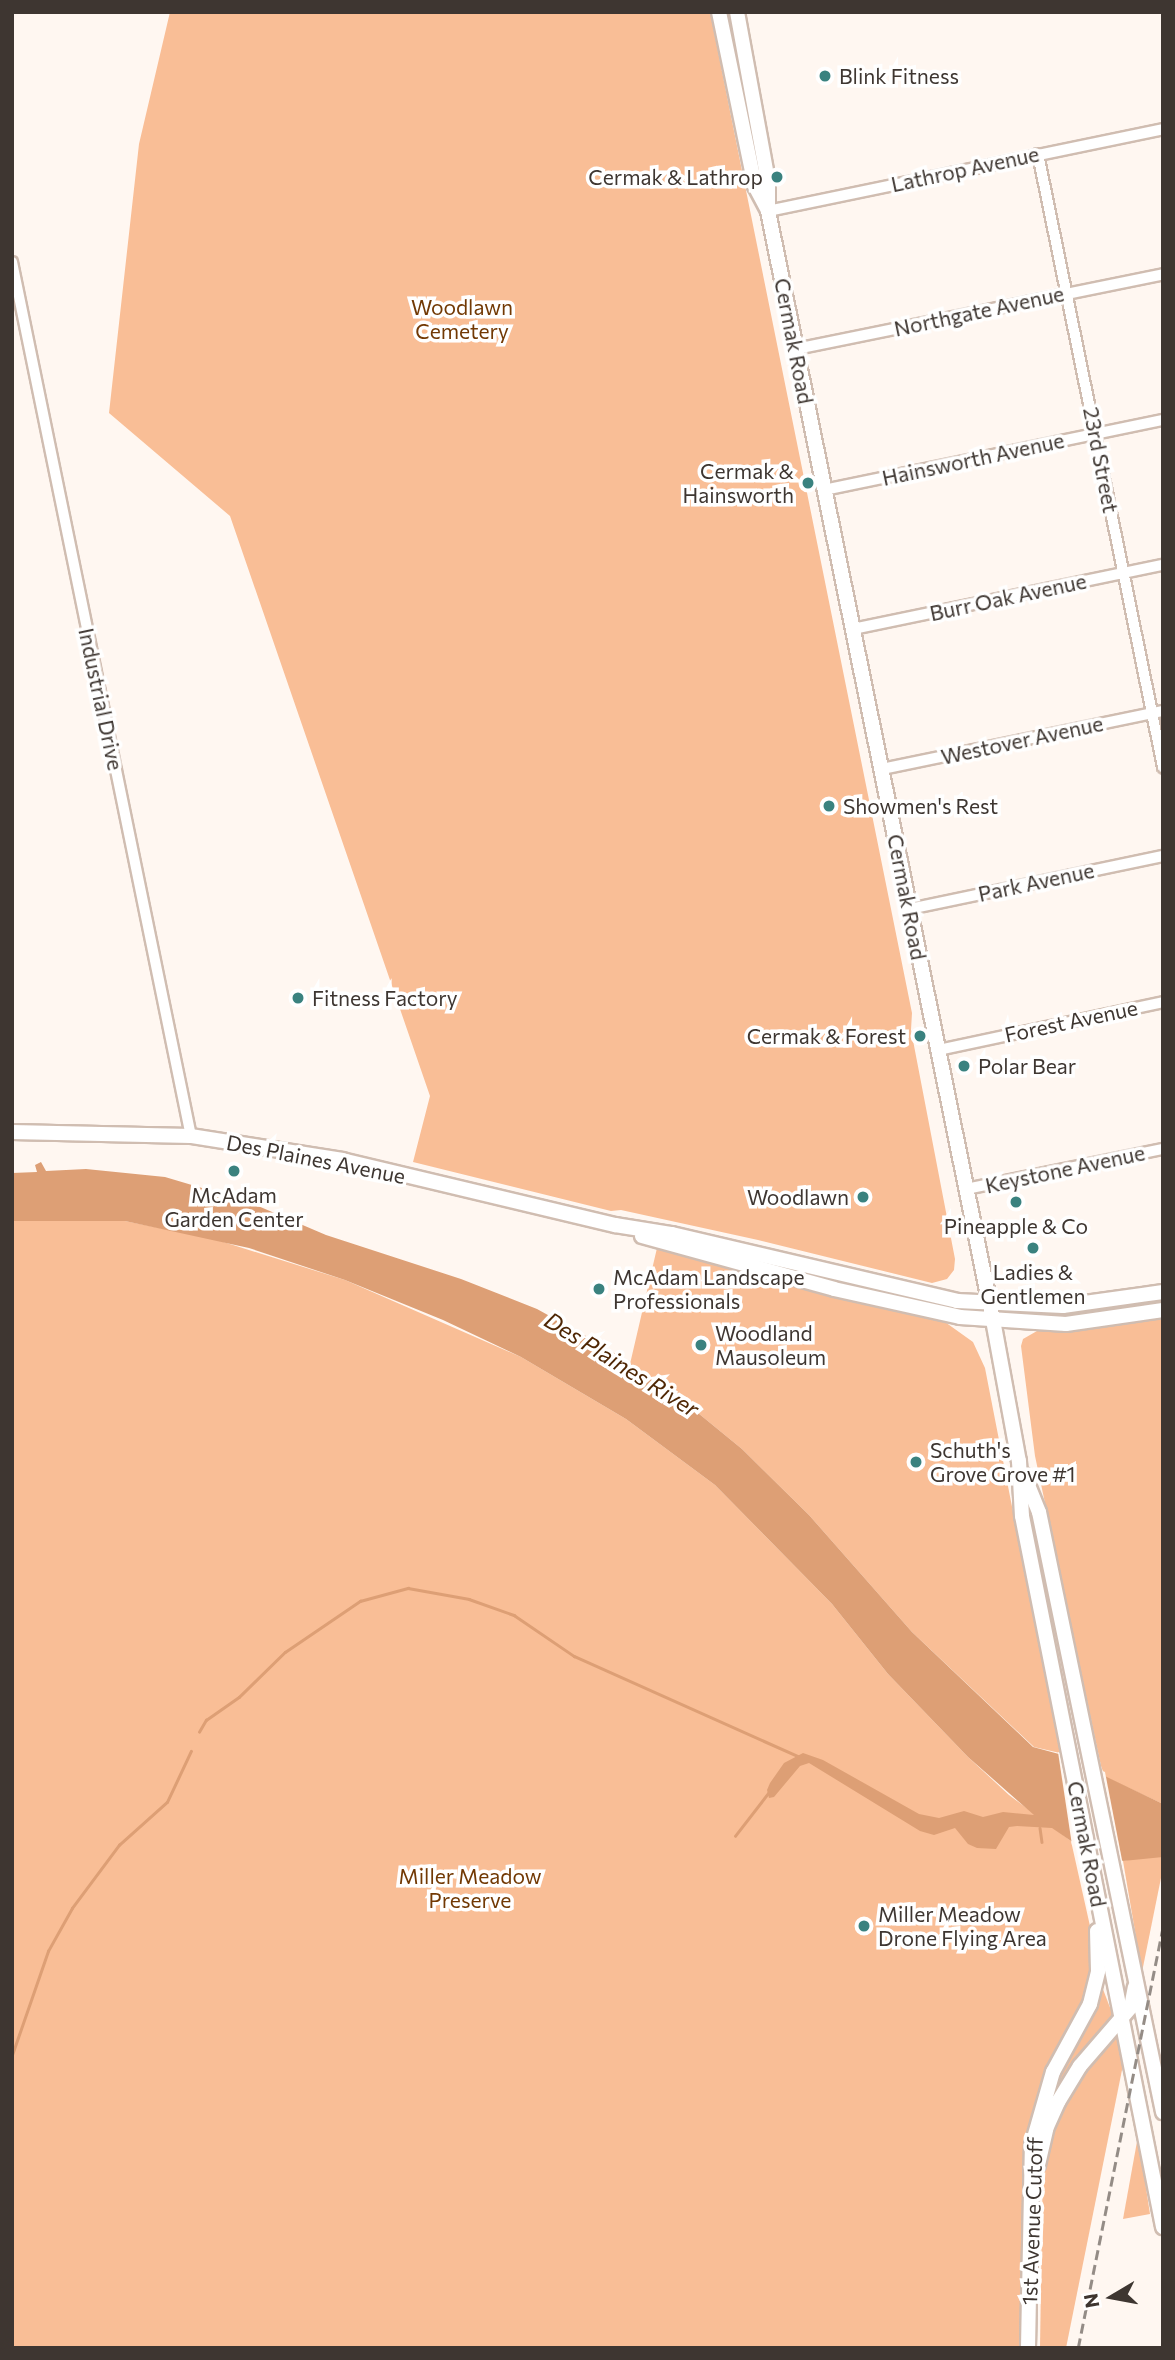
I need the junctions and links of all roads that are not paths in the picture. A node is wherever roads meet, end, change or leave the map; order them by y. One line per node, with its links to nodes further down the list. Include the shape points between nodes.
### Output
1 (719, 12): 5 (main road, Cermak Road, via 755,186)
2 (737, 12): 5 (main road, Cermak Road, via 768,181)
3 (1163, 129): 4 (street, Lathrop Avenue)
4 (1038, 154): 5 (street, Lathrop Avenue); 8 (street, 23rd Street)
5 (768, 211): 9 (main road, Cermak Road)
6 (12, 262): 24 (street, Industrial Drive)
7 (1163, 274): 8 (street, Northgate Avenue)
8 (1066, 293): 9 (street, Northgate Avenue); 11 (street, 23rd Street)
9 (796, 349): 12 (main road, Cermak Road)
10 (1163, 420): 11 (street, Hainsworth Avenue)
11 (1096, 434): 12 (street, Hainsworth Avenue); 14 (street, 23rd Street)
12 (824, 490): 15 (main road, Cermak Road)
13 (1163, 565): 14 (street, Burr Oak Avenue)
14 (1124, 573): 15 (street, Burr Oak Avenue); 16 (street, 23rd Street)
15 (853, 629): 18 (main road, Cermak Road)
16 (1157, 712): 17 (street, 23rd Street); 18 (street, Westover Avenue)
17 (1163, 767)
18 (882, 769): 20 (main road, Cermak Road)
19 (1163, 856): 20 (street, Park Avenue)
20 (909, 909): 22 (main road, Cermak Road)
21 (1163, 1002): 22 (street, Forest Avenue)
22 (938, 1050): 26 (main road, Cermak Road)
23 (12, 1132): 24 (main road, Des Plaines Avenue)
24 (191, 1136): 27 (main road, Des Plaines Avenue, via 342,1160)
25 (1163, 1149): 26 (street, Keystone Avenue)
26 (966, 1189): 29 (main road, Cermak Road)
27 (615, 1225): 29 (main road, Des Plaines Avenue, via 672,1234 938,1297); 31 (main road, Des Plaines Avenue, via 669,1245 842,1291 936,1314)
28 (1163, 1292): 29 (main road, Des Plaines Avenue, via 1063,1306)
29 (989, 1303): 31 (main road, Cermak Road)
30 (1163, 1310): 31 (main road, Des Plaines Avenue, via 1066,1324)
31 (993, 1320): 32 (main road, Cermak Road)
32 (1019, 1461): 33 (main road, Cermak Road, via 1022,1516); 34 (main road, Cermak Road, via 1039,1512)
33 (1097, 1898): 35 (main road, Cermak Road); 38 (main road, 1st Avenue Cutoff, via 1095,1988 1048,2083 1031,2146)
34 (1136, 1975): 35 (main road, 1st Avenue Cutoff, via 1131,2007); 36 (main road, Cermak Road)
35 (1122, 2019): 37 (main road, Cermak Road); 39 (main road, 1st Avenue Cutoff, via 1068,2085 1041,2148)
36 (1163, 2112)
37 (1163, 2227)
38 (1028, 2348)
39 (1037, 2348)

